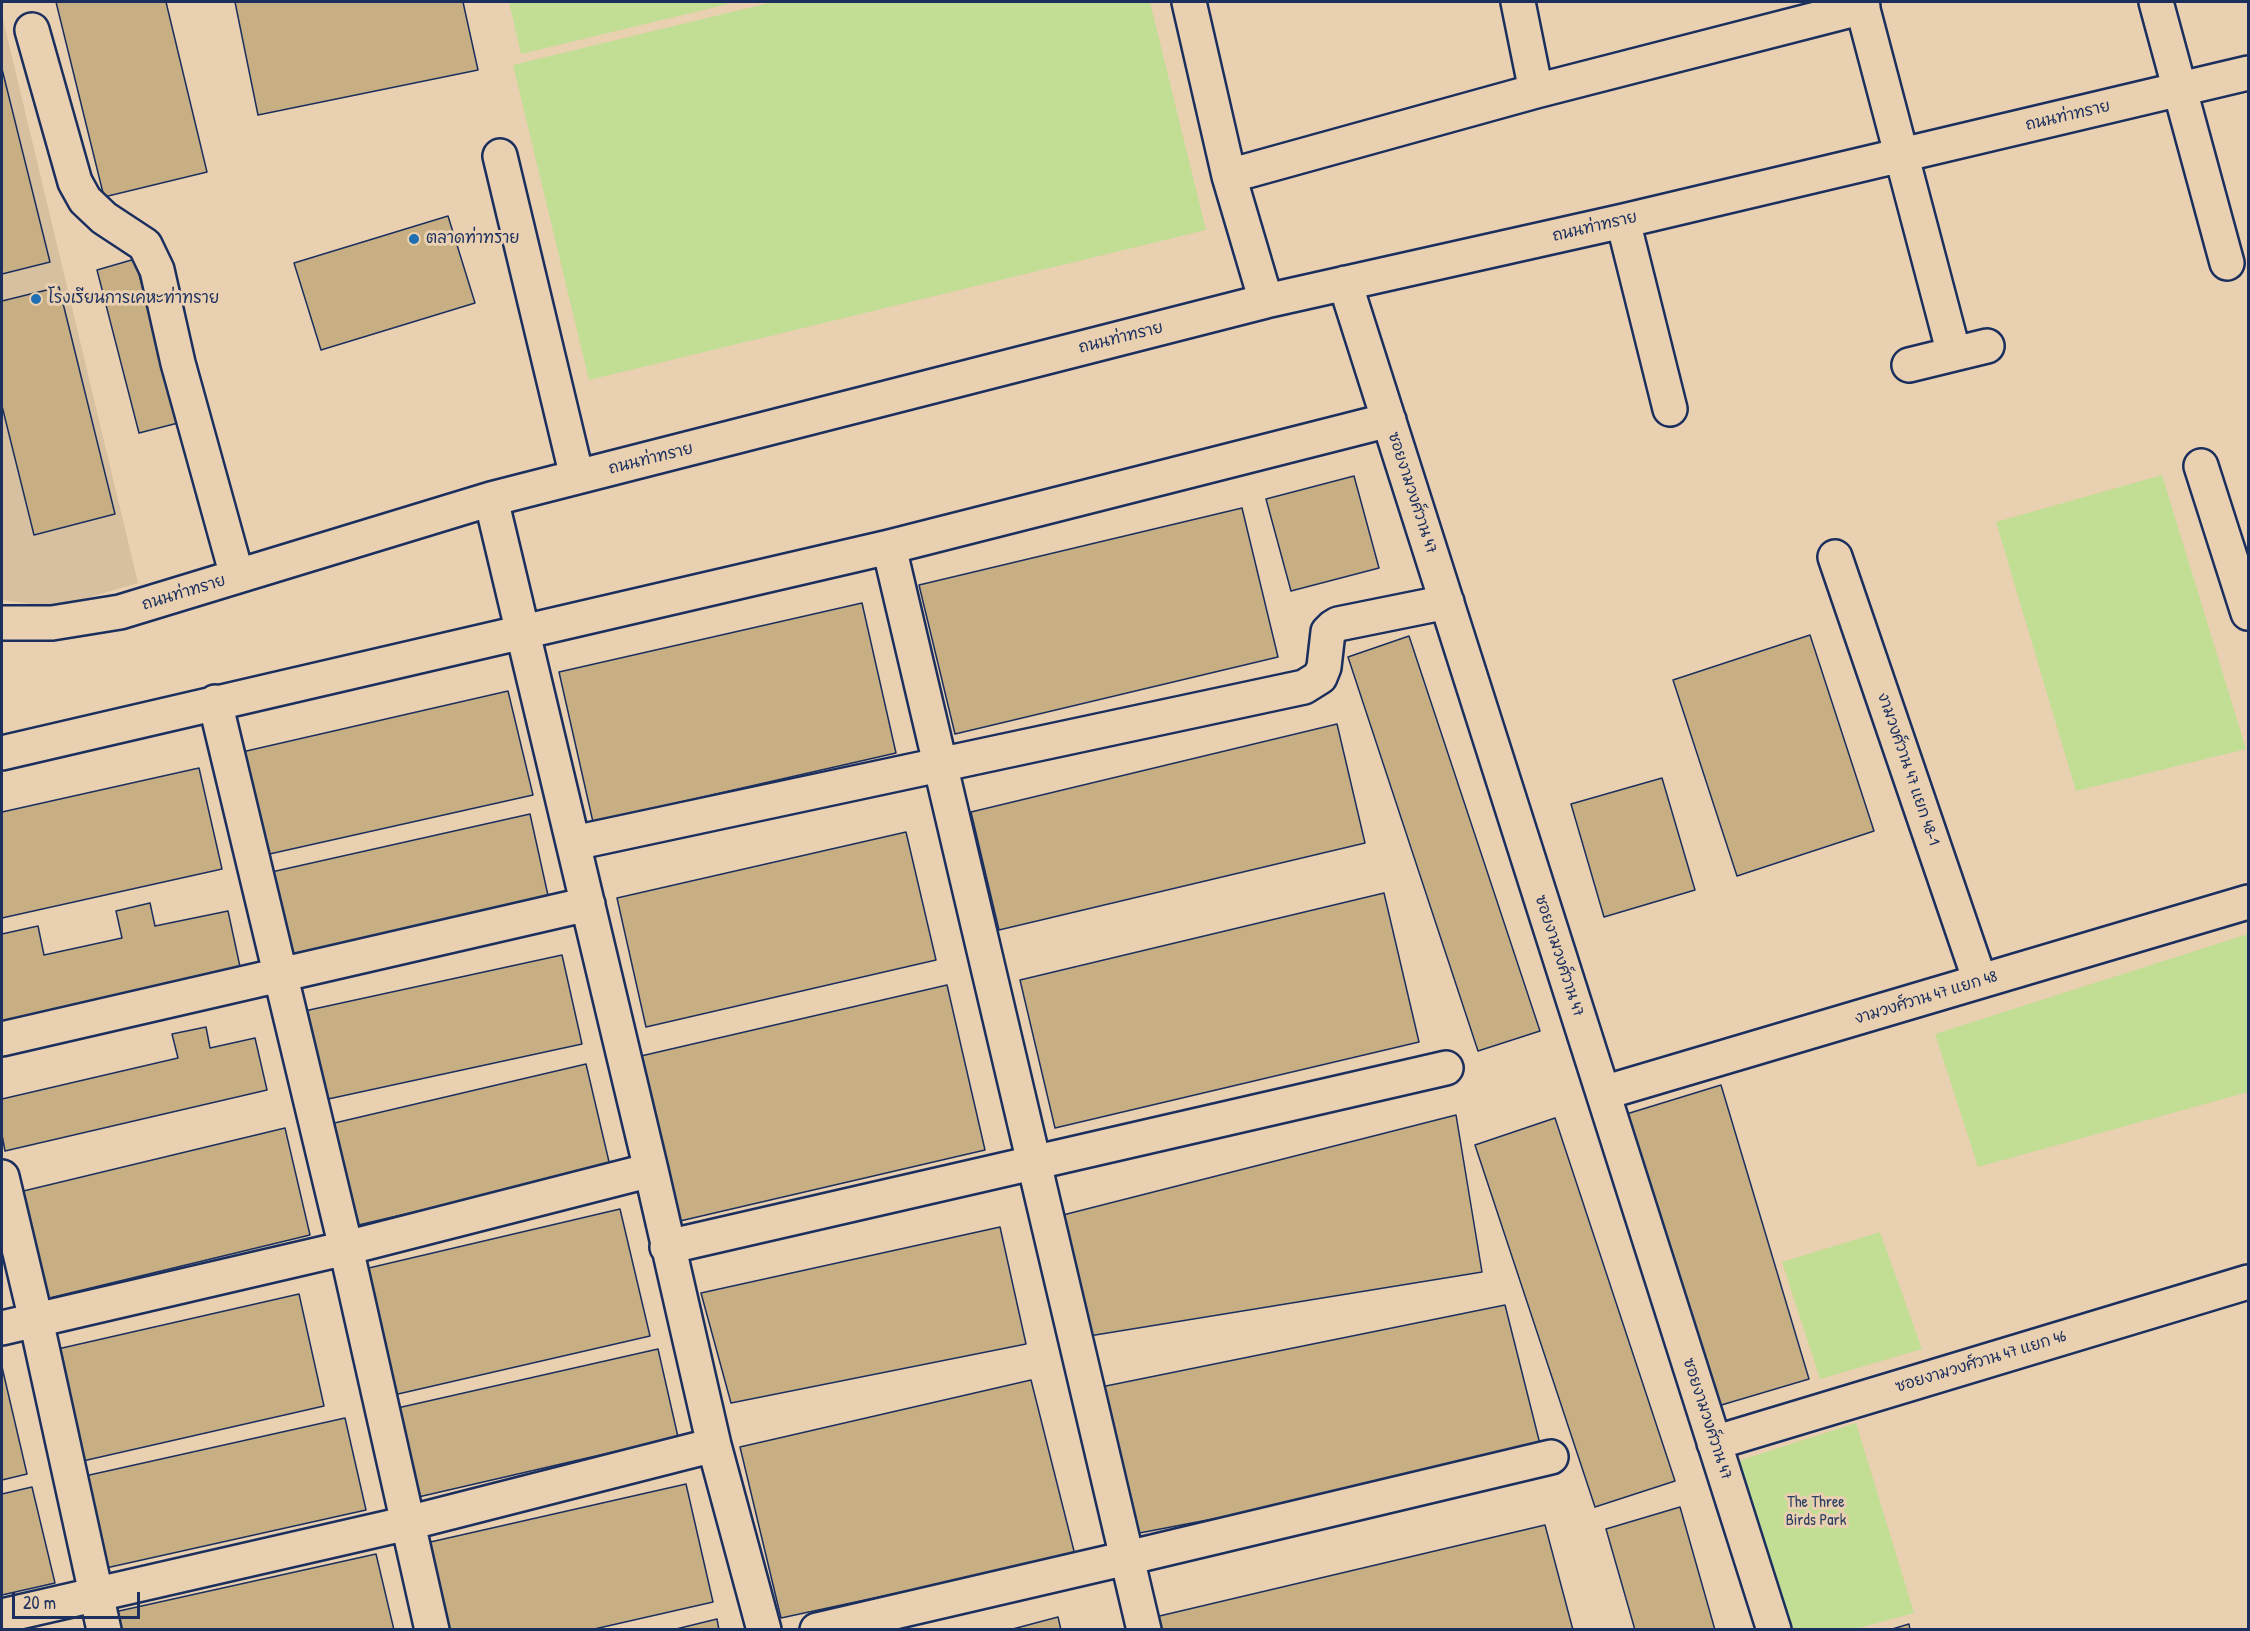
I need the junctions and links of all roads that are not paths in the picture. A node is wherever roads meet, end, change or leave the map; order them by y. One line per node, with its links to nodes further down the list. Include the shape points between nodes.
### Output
1 (1189, 2): 11 (street)
2 (1518, 2): 8 (street)
3 (2156, 2): 7 (street)
4 (1862, 4): 8 (street); 9 (street)
5 (32, 30): 26 (street, via 75,182 85,200 104,218 145,245 157,270 178,363)
6 (2248, 73): 7 (street, ถนนท่าทราย)
7 (2180, 90): 9 (street, ถนนท่าทราย); 13 (street)
8 (1536, 91): 11 (street)
9 (1901, 154): 12 (street, ถนนท่าทราย); 17 (street)
10 (500, 156): 22 (street)
11 (1229, 176): 15 (street)
12 (1623, 221): 14 (street, ถนนท่าทราย); 19 (street)
13 (2227, 262)
14 (1345, 283): 15 (street, ถนนท่าทราย); 20 (street, ซอยงามวงศ์วาน 47)
15 (1266, 301): 22 (street, ถนนท่าทราย)
16 (1987, 346): 17 (street)
17 (1954, 354): 18 (street)
18 (1910, 365)
19 (1670, 409)
20 (1389, 420): 24 (street); 27 (street, ซอยงามวงศ์วาน 47)
21 (2200, 466): 28 (street)
22 (577, 477): 23 (street, ถนนท่าทราย)
23 (491, 499): 26 (street, ถนนท่าทราย); 30 (street)
24 (889, 547): 30 (street); 33 (street)
25 (1835, 556): 38 (street, งามวงศ์วาน 47 แยก 48-1)
26 (237, 576): 29 (street, ถนนท่าทราย, via 120,612 52,623)
27 (1447, 602): 33 (street, via 1338,624 1328,633 1320,677 1304,687); 41 (street, ซอยงามวงศ์วาน 47)
28 (2248, 614)
29 (2, 622)
30 (524, 630): 31 (street); 34 (street)
31 (215, 702): 32 (street); 37 (street)
32 (2, 753)
33 (941, 763): 34 (street); 42 (street)
34 (574, 843): 36 (street)
35 (2248, 902): 38 (street, งามวงศ์วาน 47 แยก 48)
36 (588, 904): 37 (street); 43 (street)
37 (280, 974): 39 (street); 46 (street)
38 (1980, 981): 41 (street, งามวงศ์วาน 47 แยก 48)
39 (2, 1040)
40 (1446, 1068): 42 (street)
41 (1603, 1094): 50 (street, ซอยงามวงศ์วาน 47)
42 (1032, 1162): 45 (street); 54 (street)
43 (651, 1170): 45 (street); 46 (street)
44 (2, 1177): 48 (street)
45 (668, 1247): 51 (street)
46 (346, 1248): 48 (street); 53 (street)
47 (2248, 1282): 50 (street, ซอยงามวงศ์วาน 47 แยก 46)
48 (36, 1320): 49 (street); 55 (street)
49 (2, 1328)
50 (1714, 1443): 62 (street, ซอยงามวงศ์วาน 47)
51 (714, 1445): 53 (street); 59 (street)
52 (1551, 1457): 54 (street)
53 (408, 1523): 55 (street); 58 (street)
54 (1127, 1558): 60 (street); 61 (street)
55 (95, 1594): 56 (street); 57 (street)
56 (2, 1616)
57 (104, 1629)
58 (432, 1629)
59 (764, 1629)
60 (817, 1629)
61 (1144, 1629)
62 (1774, 1629)

